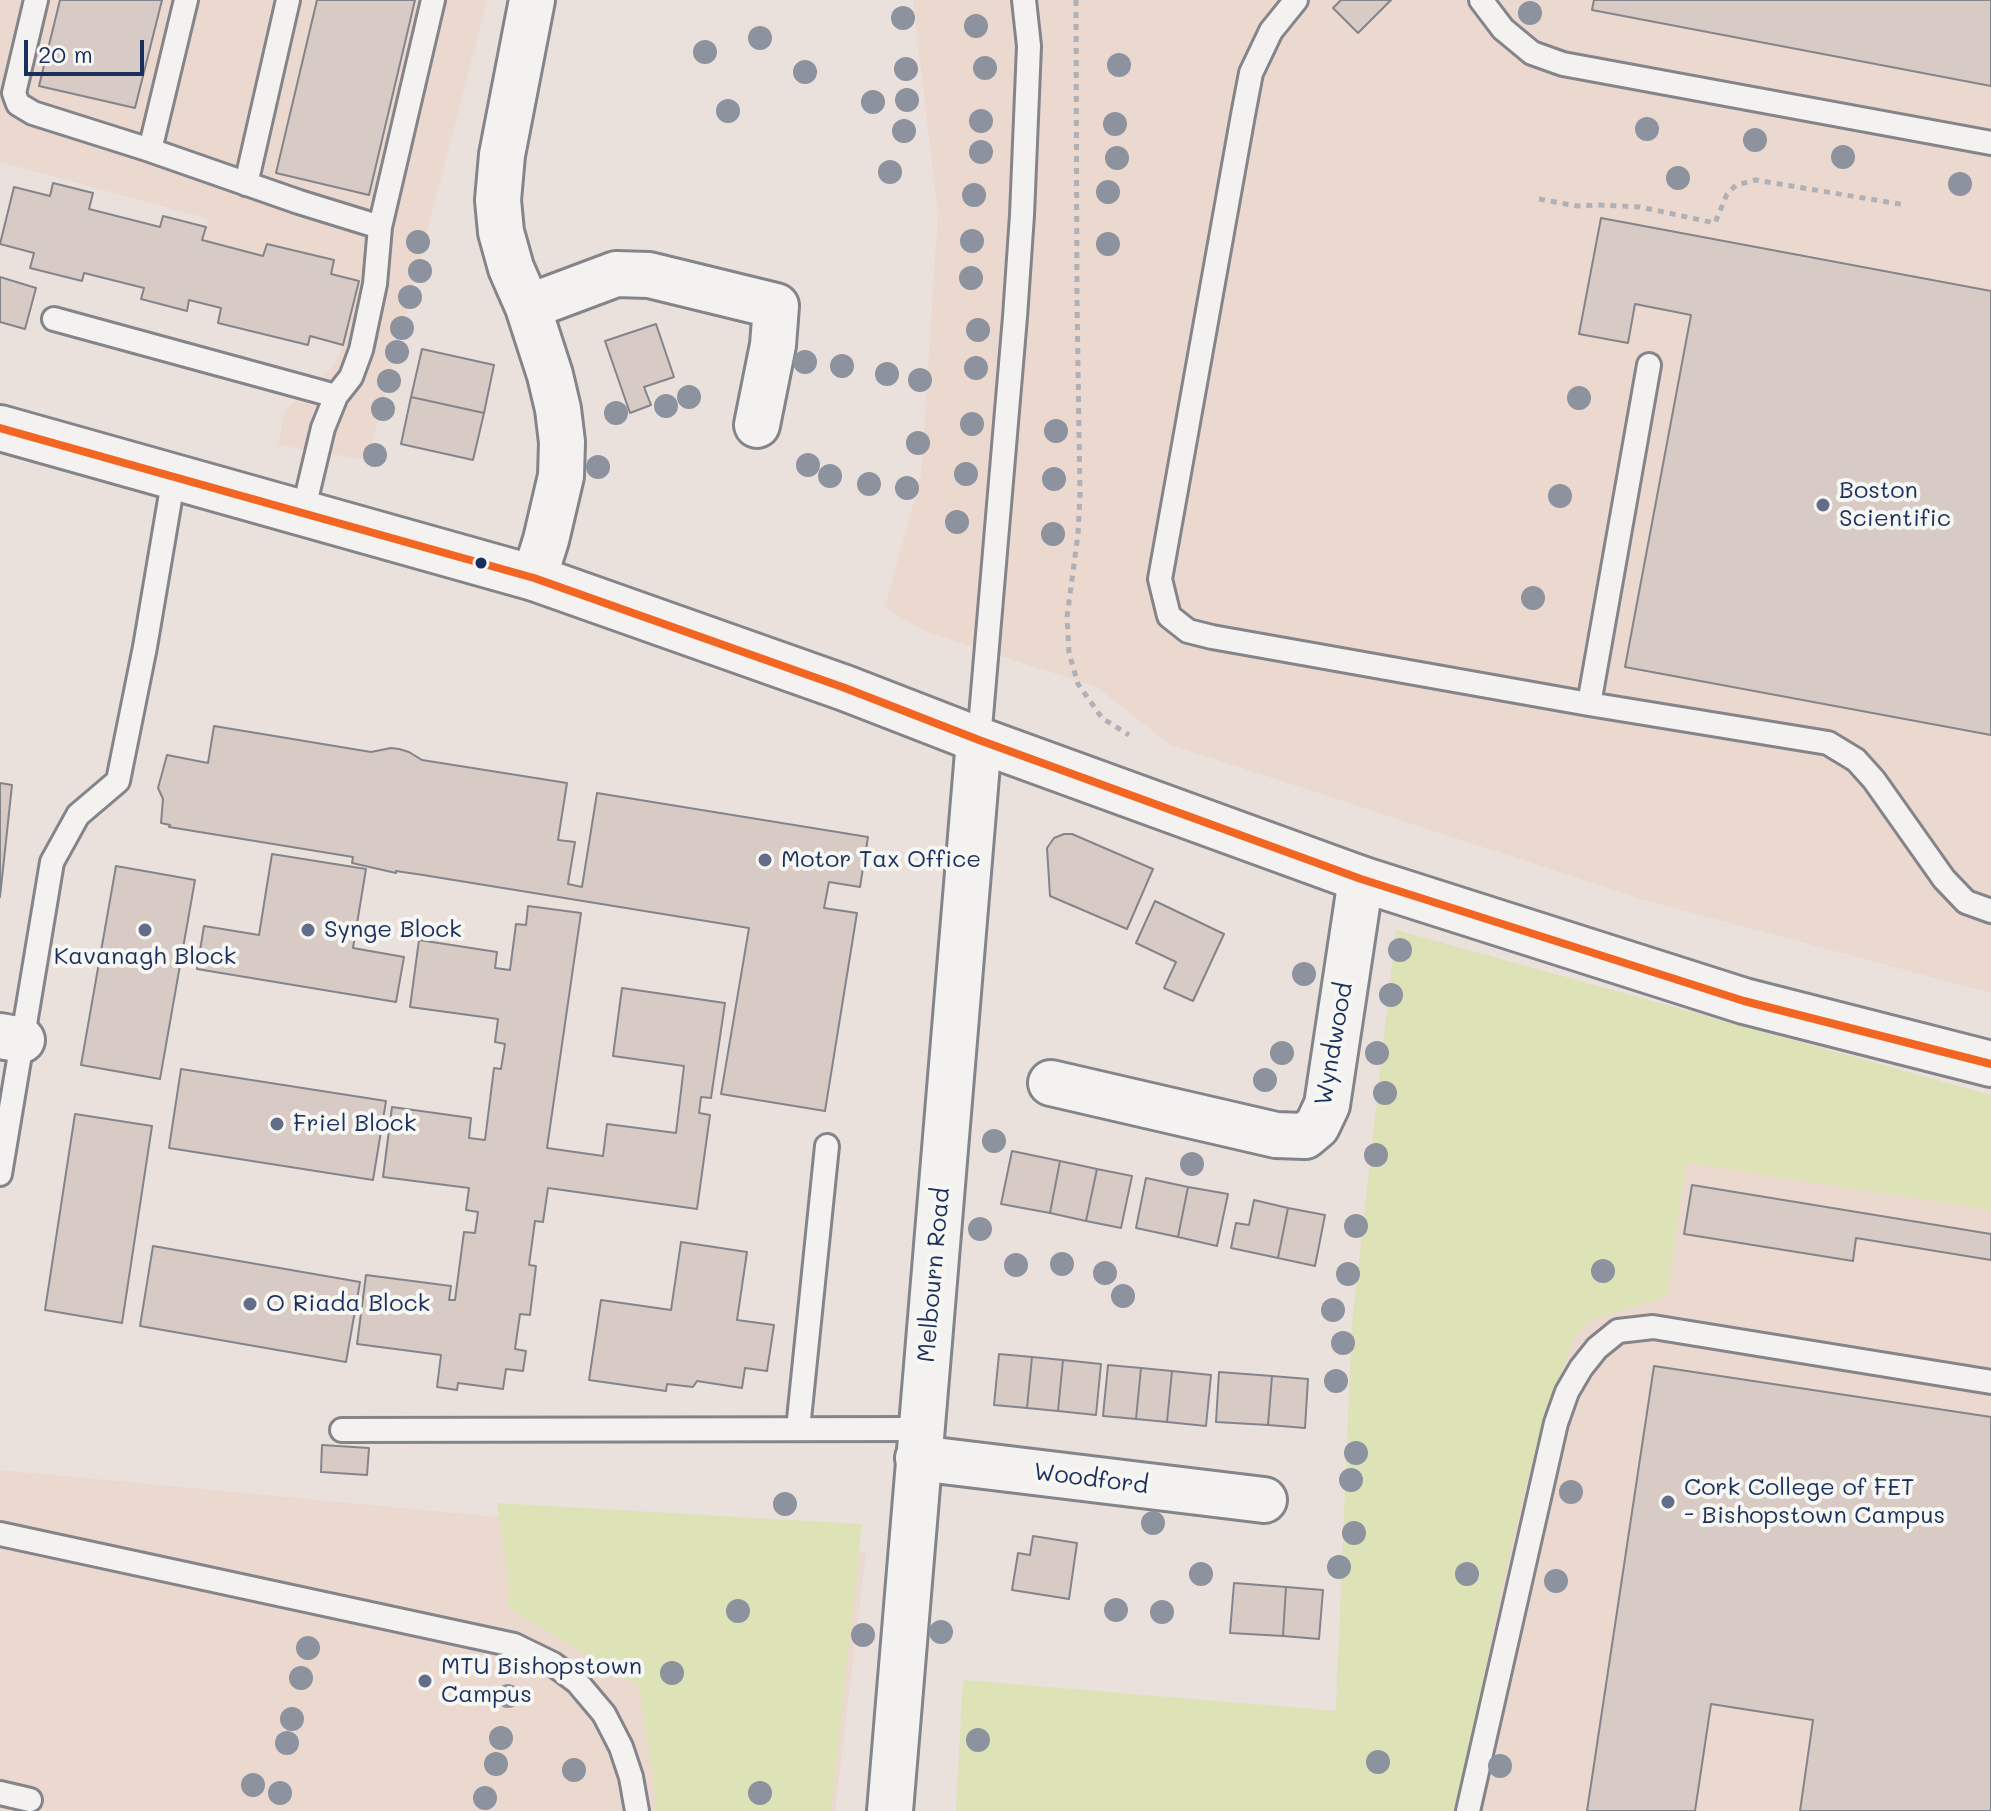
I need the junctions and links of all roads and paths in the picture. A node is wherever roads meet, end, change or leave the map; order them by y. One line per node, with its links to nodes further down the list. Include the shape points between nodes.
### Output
1 (36, 0): 11 (lane, via 14,93 18,104)
2 (186, 0): 11 (lane)
3 (288, 0): 12 (lane)
4 (433, 0): 15 (lane)
5 (532, 0): 16 (street, via 498,200 511,268)
6 (1024, 0): 27 (lane, via 1029,46 1022,215)
7 (1076, 0): 26 (path, via 1080,495 1067,617 1069,653 1078,684 1102,718)
8 (1296, 0): 25 (lane, via 1271,31 1251,73 1245,101 1160,579 1169,616 1188,631 1212,637)
9 (1481, 0): 10 (lane, via 1503,29 1532,53 1563,64)
10 (1991, 143)
11 (150, 150): 12 (lane)
12 (246, 184): 15 (lane)
13 (1539, 199): 14 (path, via 1640,207 1715,223 1727,194 1736,185 1756,180)
14 (1905, 205)
15 (380, 227): 19 (lane, via 361,350 351,377)
16 (528, 307): 20 (street, via 616,274 649,275 776,306); 24 (street, via 557,402 562,442 561,476)
17 (54, 319): 19 (lane)
18 (1649, 365): 25 (lane)
19 (336, 396): 23 (lane)
20 (757, 425)
21 (0, 428): 22 (street)
22 (174, 476): 23 (street); 30 (lane, via 118,781 78,815 52,862)
23 (303, 512): 24 (street)
24 (534, 578): 27 (street)
25 (1589, 704): 29 (lane, via 1828,743 1856,760 1874,780 1966,902)
26 (1129, 735)
27 (979, 740): 28 (street); 38 (street, Melbourn Road)
28 (1361, 879): 31 (street, via 1744,1001); 32 (street, Wyndwood, via 1327,1105 1305,1136 1276,1135)
29 (1991, 911)
30 (11, 1038): 34 (lane)
31 (1991, 1064)
32 (1051, 1083)
33 (827, 1146): 36 (lane)
34 (0, 1174)
35 (1991, 1382): 45 (lane, via 1653,1327 1618,1331 1597,1348 1567,1392 1556,1423)
36 (798, 1429): 37 (lane); 38 (lane)
37 (342, 1430)
38 (920, 1444): 39 (street, Woodford); 44 (street, Melbourn Road)
39 (1264, 1500)
40 (0, 1534): 43 (lane, via 514,1645 577,1682 604,1714 621,1747)
41 (0, 1793): 42 (lane)
42 (30, 1800)
43 (637, 1811)
44 (890, 1811)
45 (1468, 1811)

